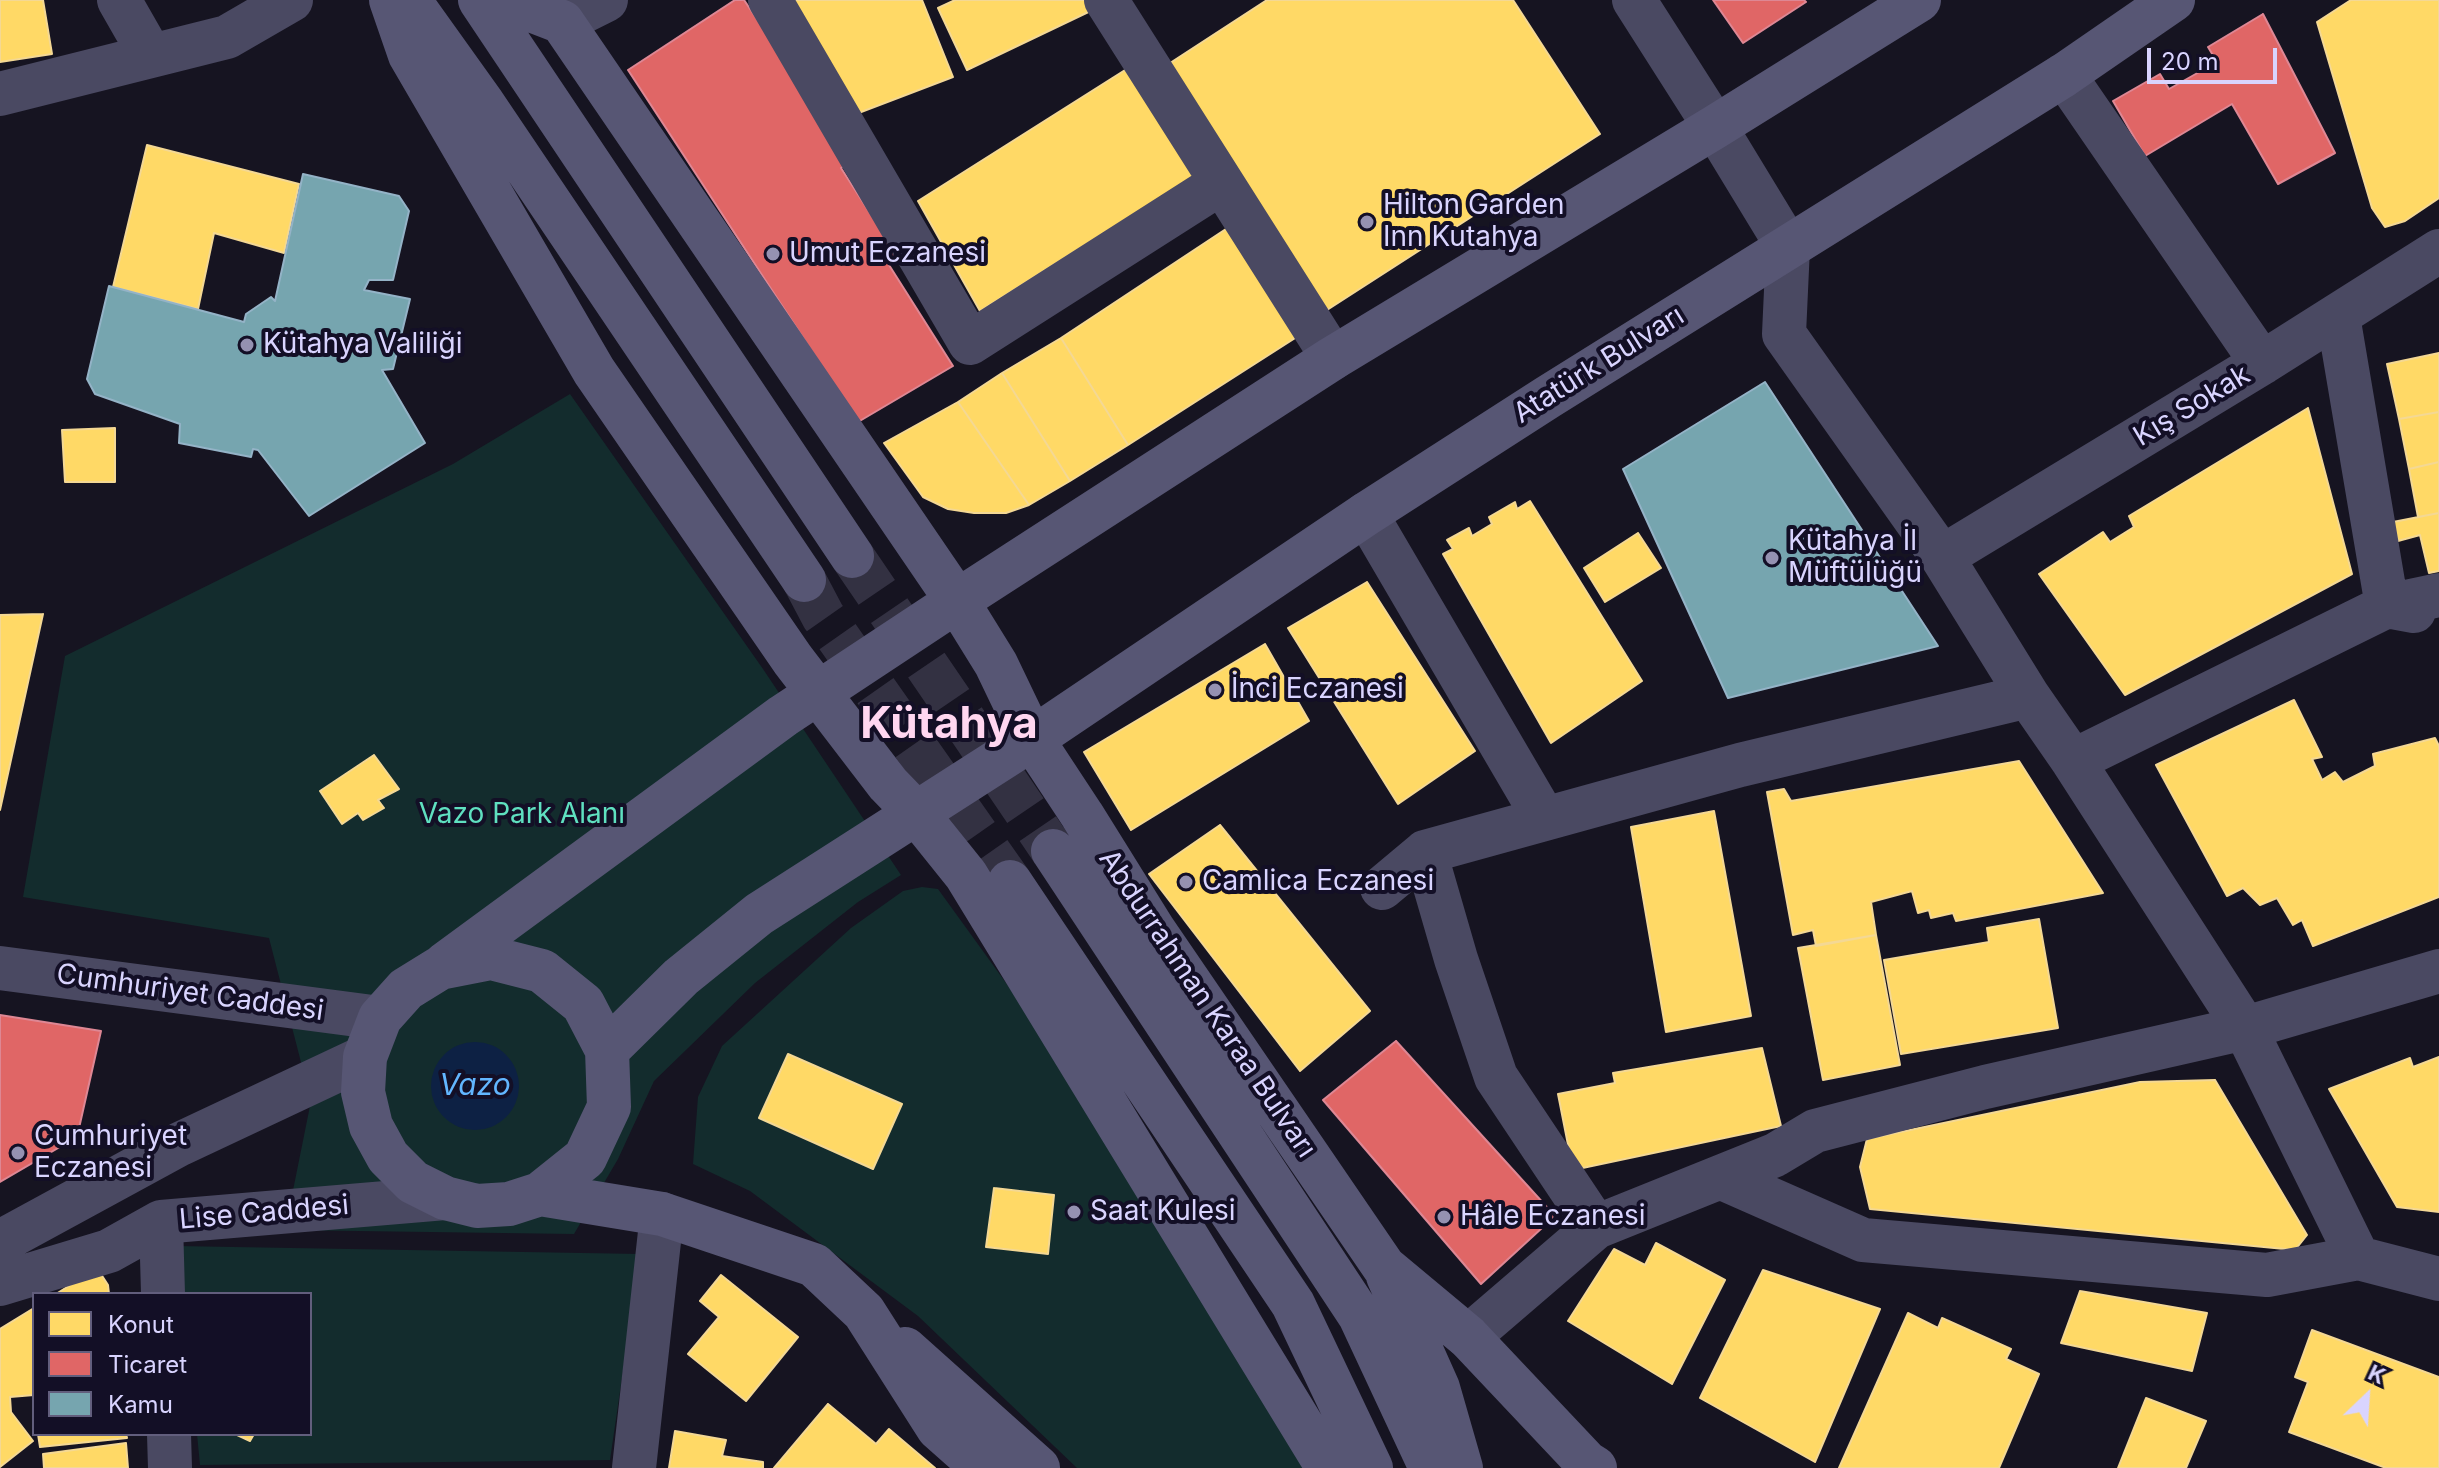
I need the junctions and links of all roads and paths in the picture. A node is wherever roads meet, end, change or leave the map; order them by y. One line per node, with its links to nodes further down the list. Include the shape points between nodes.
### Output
1 (119, 0): 14 (street)
2 (291, 0): 14 (street, via 227,37)
3 (391, 0): 32 (main road, via 410,55 594,371)
4 (409, 0): 27 (main road)
5 (480, 0): 25 (main road)
6 (505, 0): 13 (main road)
7 (606, 0): 13 (street)
8 (770, 0): 18 (street, via 970,343)
9 (1106, 0): 18 (street)
10 (1634, 0): 17 (street)
11 (1919, 0): 17 (main road)
12 (2173, 0): 15 (main road, Atatürk Bulvarı)
13 (562, 22): 29 (main road, Abdurrahman Karaa Bulvarı)
14 (151, 56): 16 (street)
15 (2064, 75): 19 (main road, Atatürk Bulvarı); 23 (street)
16 (0, 94)
17 (1715, 127): 19 (street); 22 (main road)
18 (1221, 183): 22 (street)
19 (1788, 247): 24 (main road, Atatürk Bulvarı); 26 (street, via 1784,334)
20 (2439, 251): 21 (street, Kış Sokak)
21 (2338, 316): 23 (street, Kış Sokak); 30 (street)
22 (1333, 358): 29 (main road)
23 (2262, 363): 26 (street, Kış Sokak)
24 (1366, 514): 34 (main road, Atatürk Bulvarı); 37 (street)
25 (852, 556)
26 (1942, 557): 33 (street)
27 (804, 580)
28 (2439, 595): 30 (street)
29 (957, 601): 32 (main road); 34 (main road, Abdurrahman Karaa Bulvarı, via 996,664)
30 (2387, 606): 31 (street); 35 (street)
31 (2439, 616)
32 (818, 693): 36 (main road); 43 (main road)
33 (2028, 696): 35 (street); 37 (street)
34 (1032, 739): 36 (main road, Atatürk Bulvarı); 56 (main road, Abdurrahman Karaa Bulvarı, via 1153,929)
35 (2073, 761): 45 (street)
36 (917, 814): 47 (main road, Atatürk Bulvarı, via 759,914 681,977); 67 (main road, via 966,875)
37 (1544, 818): 39 (street)
38 (1053, 851): 69 (main road, via 1360,1316)
39 (1425, 852): 41 (street); 53 (street, via 1496,1077)
40 (1010, 882): 68 (main road, via 1293,1304)
41 (1382, 888)
42 (0, 968): 46 (street, Cumhuriyet Caddesi)
43 (440, 968): 46 (main road, via 406,989); 47 (main road, via 491,958 542,971 583,1004)
44 (2439, 971): 45 (street)
45 (2245, 1028): 48 (street, via 1815,1131 1775,1155); 55 (street)
46 (373, 1037): 50 (main road, via 363,1092 371,1126 388,1157 413,1182); 54 (street)
47 (607, 1050): 49 (main road, via 609,1107 591,1146 585,1158)
48 (1720, 1177): 53 (street); 55 (street, via 1863,1240 2267,1275)
49 (540, 1194): 50 (main road, via 509,1204 477,1206); 51 (main road)
50 (445, 1198): 52 (street, Lise Caddesi)
51 (662, 1214): 60 (main road, via 814,1265); 64 (street)
52 (161, 1222): 58 (street, Lise Caddesi, via 109,1251); 59 (street)
53 (1596, 1227): 61 (street)
54 (0, 1242)
55 (2358, 1258): 57 (street)
56 (1384, 1267): 61 (main road, Abdurrahman Karaa Bulvarı); 70 (main road, Abdurrahman Karaa Bulvarı, via 1438,1388)
57 (2439, 1279)
58 (0, 1284)
59 (163, 1292)
60 (864, 1312): 65 (main road, via 938,1428); 66 (main road)
61 (1468, 1337): 71 (main road, Abdurrahman Karaa Bulvarı)
62 (169, 1436): 63 (street)
63 (170, 1468)
64 (634, 1468)
65 (983, 1468)
66 (1038, 1468)
67 (1328, 1468)
68 (1371, 1468)
69 (1431, 1468)
70 (1461, 1468)
71 (1595, 1468)

